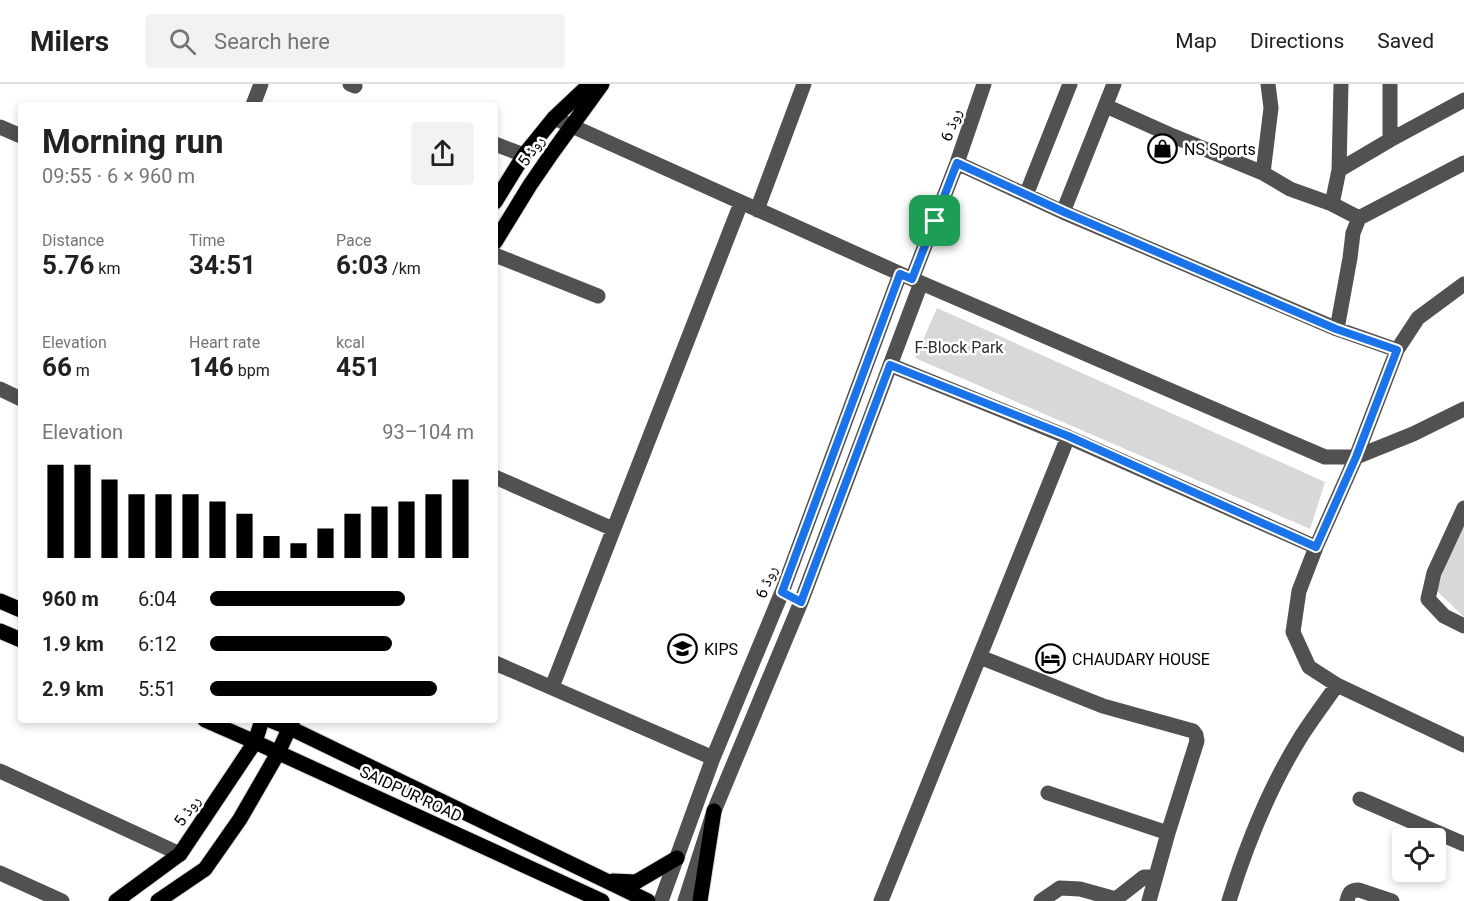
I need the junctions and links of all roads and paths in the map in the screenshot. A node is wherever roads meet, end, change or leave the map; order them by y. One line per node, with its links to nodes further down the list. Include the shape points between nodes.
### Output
1 (261, 84): 12 (street)
2 (590, 84): 14 (main road, روڈ 5)
3 (602, 84): 15 (main road, روڈ 5)
4 (804, 84): 29 (street)
5 (984, 84): 22 (street, روڈ 6)
6 (1070, 84): 25 (street)
7 (1114, 84): 13 (street)
8 (1268, 84): 24 (street, via 1270,108)
9 (1341, 84): 23 (street)
10 (1390, 84): 18 (street)
11 (1464, 100): 18 (street)
12 (254, 102)
13 (1106, 106): 24 (street); 30 (street)
14 (554, 118): 15 (street); 20 (main road, روڈ 5)
15 (571, 126): 27 (street); 32 (main road, روڈ 5)
16 (0, 127): 17 (street)
17 (18, 135)
18 (1390, 140): 23 (street)
19 (498, 145): 20 (street)
20 (524, 155): 26 (main road, روڈ 5)
21 (1464, 162): 31 (street)
22 (957, 163): 25 (street); 34 (street, روڈ 6)
23 (1339, 170): 28 (street)
24 (1263, 173): 28 (street, via 1290,189)
25 (1026, 195): 30 (street)
26 (498, 197)
27 (741, 203): 29 (street); 50 (street)
28 (1332, 204): 31 (street)
29 (757, 210): 34 (street)
30 (1064, 212): 37 (street)
31 (1359, 218): 37 (street)
32 (498, 237)
33 (498, 256): 36 (street)
34 (911, 279): 39 (street, روڈ 6); 41 (street, روڈ 6); 46 (street, via 1325,457)
35 (1464, 284): 38 (street, via 1418,318)
36 (598, 296)
37 (1336, 329): 38 (street)
38 (1397, 350): 46 (street)
39 (890, 365): 43 (street, روڈ 6); 45 (street)
40 (0, 389): 42 (street)
41 (855, 395): 43 (street); 52 (street, روڈ 6)
42 (18, 398)
43 (875, 405): 54 (street, روڈ 6)
44 (1464, 409): 46 (street)
45 (1068, 436): 51 (street); 59 (street)
46 (1356, 457): 51 (street)
47 (498, 478): 50 (street)
48 (1464, 508): 49 (street)
49 (1461, 521): 56 (street, via 1434,573 1428,599 1444,616)
50 (613, 529): 62 (street)
51 (1316, 547): 61 (street, via 1299,591 1293,632 1309,667)
52 (782, 592): 54 (street); 69 (street, روڈ 6)
53 (0, 601): 55 (main road)
54 (801, 602): 73 (street, روڈ 6)
55 (18, 609)
56 (1464, 626)
57 (0, 631): 58 (main road)
58 (18, 639)
59 (980, 657): 74 (street, via 1103,706 1193,731 1197,741); 89 (street)
60 (498, 664): 62 (street)
61 (1337, 685): 67 (street); 92 (street, via 1273,785)
62 (552, 687): 69 (street)
63 (211, 723): 66 (main road, SAIDPUR ROAD)
64 (261, 723): 66 (main road, روڈ 5)
65 (291, 724): 68 (main road); 80 (main road, SAIDPUR ROAD)
66 (255, 742): 68 (main road, SAIDPUR ROAD); 76 (main road, روڈ 5)
67 (1464, 745)
68 (278, 753): 83 (main road, via 205,869); 84 (main road, SAIDPUR ROAD)
69 (713, 758): 77 (street, روڈ 6)
70 (0, 771): 76 (street)
71 (1048, 793): 74 (street)
72 (1360, 799): 75 (street)
73 (714, 811): 87 (street, روڈ 6); 88 (main road)
74 (1168, 833): 79 (street)
75 (1464, 844)
76 (180, 854): 82 (main road, روڈ 5)
77 (677, 858): 80 (main road, via 636,882); 86 (street, روڈ 6)
78 (0, 873): 81 (street)
79 (1155, 877): 90 (street, via 1144,877 1116,899 1060,888); 91 (street)
80 (607, 881): 85 (main road, SAIDPUR ROAD)
81 (62, 901)
82 (116, 901)
83 (158, 901)
84 (602, 901)
85 (648, 901)
86 (661, 901)
87 (685, 901)
88 (700, 901)
89 (881, 901)
90 (1041, 901)
91 (1149, 901)
92 (1229, 901)
93 (1347, 901): 94 (street, via 1353,890)
94 (1392, 901)

